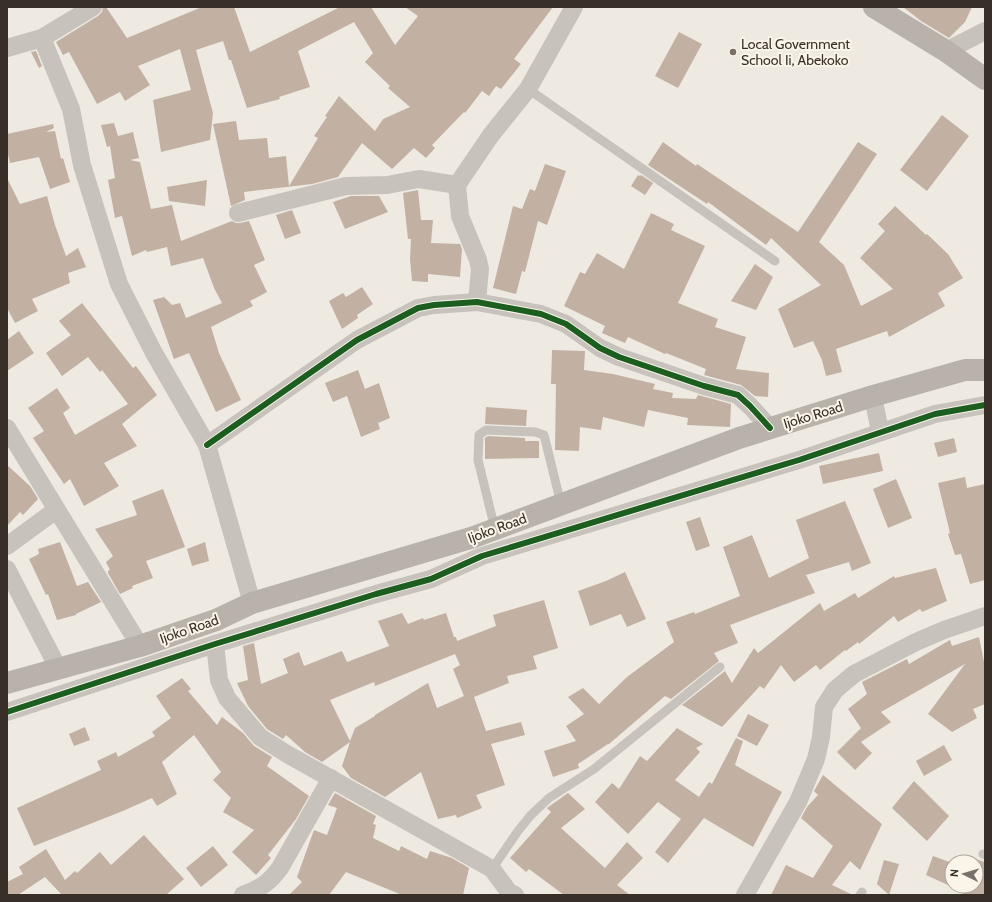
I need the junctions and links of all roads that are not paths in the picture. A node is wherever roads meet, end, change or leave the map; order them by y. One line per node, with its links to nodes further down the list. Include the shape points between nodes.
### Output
1 (93, 7): 5 (street)
2 (574, 7): 9 (street)
3 (874, 7): 7 (main road)
4 (985, 31): 7 (street)
5 (42, 38): 6 (street); 20 (street, via 71,109 82,165 119,284 154,353)
6 (7, 48)
7 (946, 51): 8 (main road)
8 (985, 79)
9 (528, 89): 10 (street, via 491,135); 12 (lane)
10 (457, 185): 11 (street, via 419,178 387,185 346,186); 13 (street, via 460,216 480,269)
11 (238, 213)
12 (775, 261)
13 (477, 302): 18 (street, via 541,314 566,324 600,348 619,357 738,395); 20 (street, via 418,308 357,340)
14 (985, 370): 15 (main road, Ijoko Road, via 965,370)
15 (873, 396): 18 (main road, Ijoko Road); 19 (street)
16 (985, 404): 19 (street, via 935,414)
17 (7, 428): 22 (street)
18 (770, 428): 21 (main road, Ijoko Road)
19 (880, 432): 28 (street, via 799,460 482,556 431,579)
20 (206, 445): 26 (street)
21 (561, 504): 23 (main road, Ijoko Road); 23 (lane, via 544,435 535,432 486,430 479,435 478,460)
22 (56, 510): 24 (street); 29 (street)
23 (495, 529): 26 (main road, Ijoko Road)
24 (7, 546)
25 (7, 569): 31 (street)
26 (252, 603): 29 (main road, Ijoko Road, via 216,620)
27 (985, 616): 38 (street, via 916,642 854,674 835,690 824,707 816,759 798,802)
28 (215, 644): 33 (street); 34 (street, via 219,680 227,698 260,736)
29 (140, 646): 31 (main road, Ijoko Road)
30 (720, 667): 35 (lane, via 594,769 549,798 518,831)
31 (58, 668): 32 (main road, Ijoko Road)
32 (7, 683)
33 (7, 712)
34 (331, 778): 35 (street); 37 (street, via 271,880)
35 (492, 869): 36 (street)
36 (510, 894)
37 (243, 895)
38 (745, 895)

